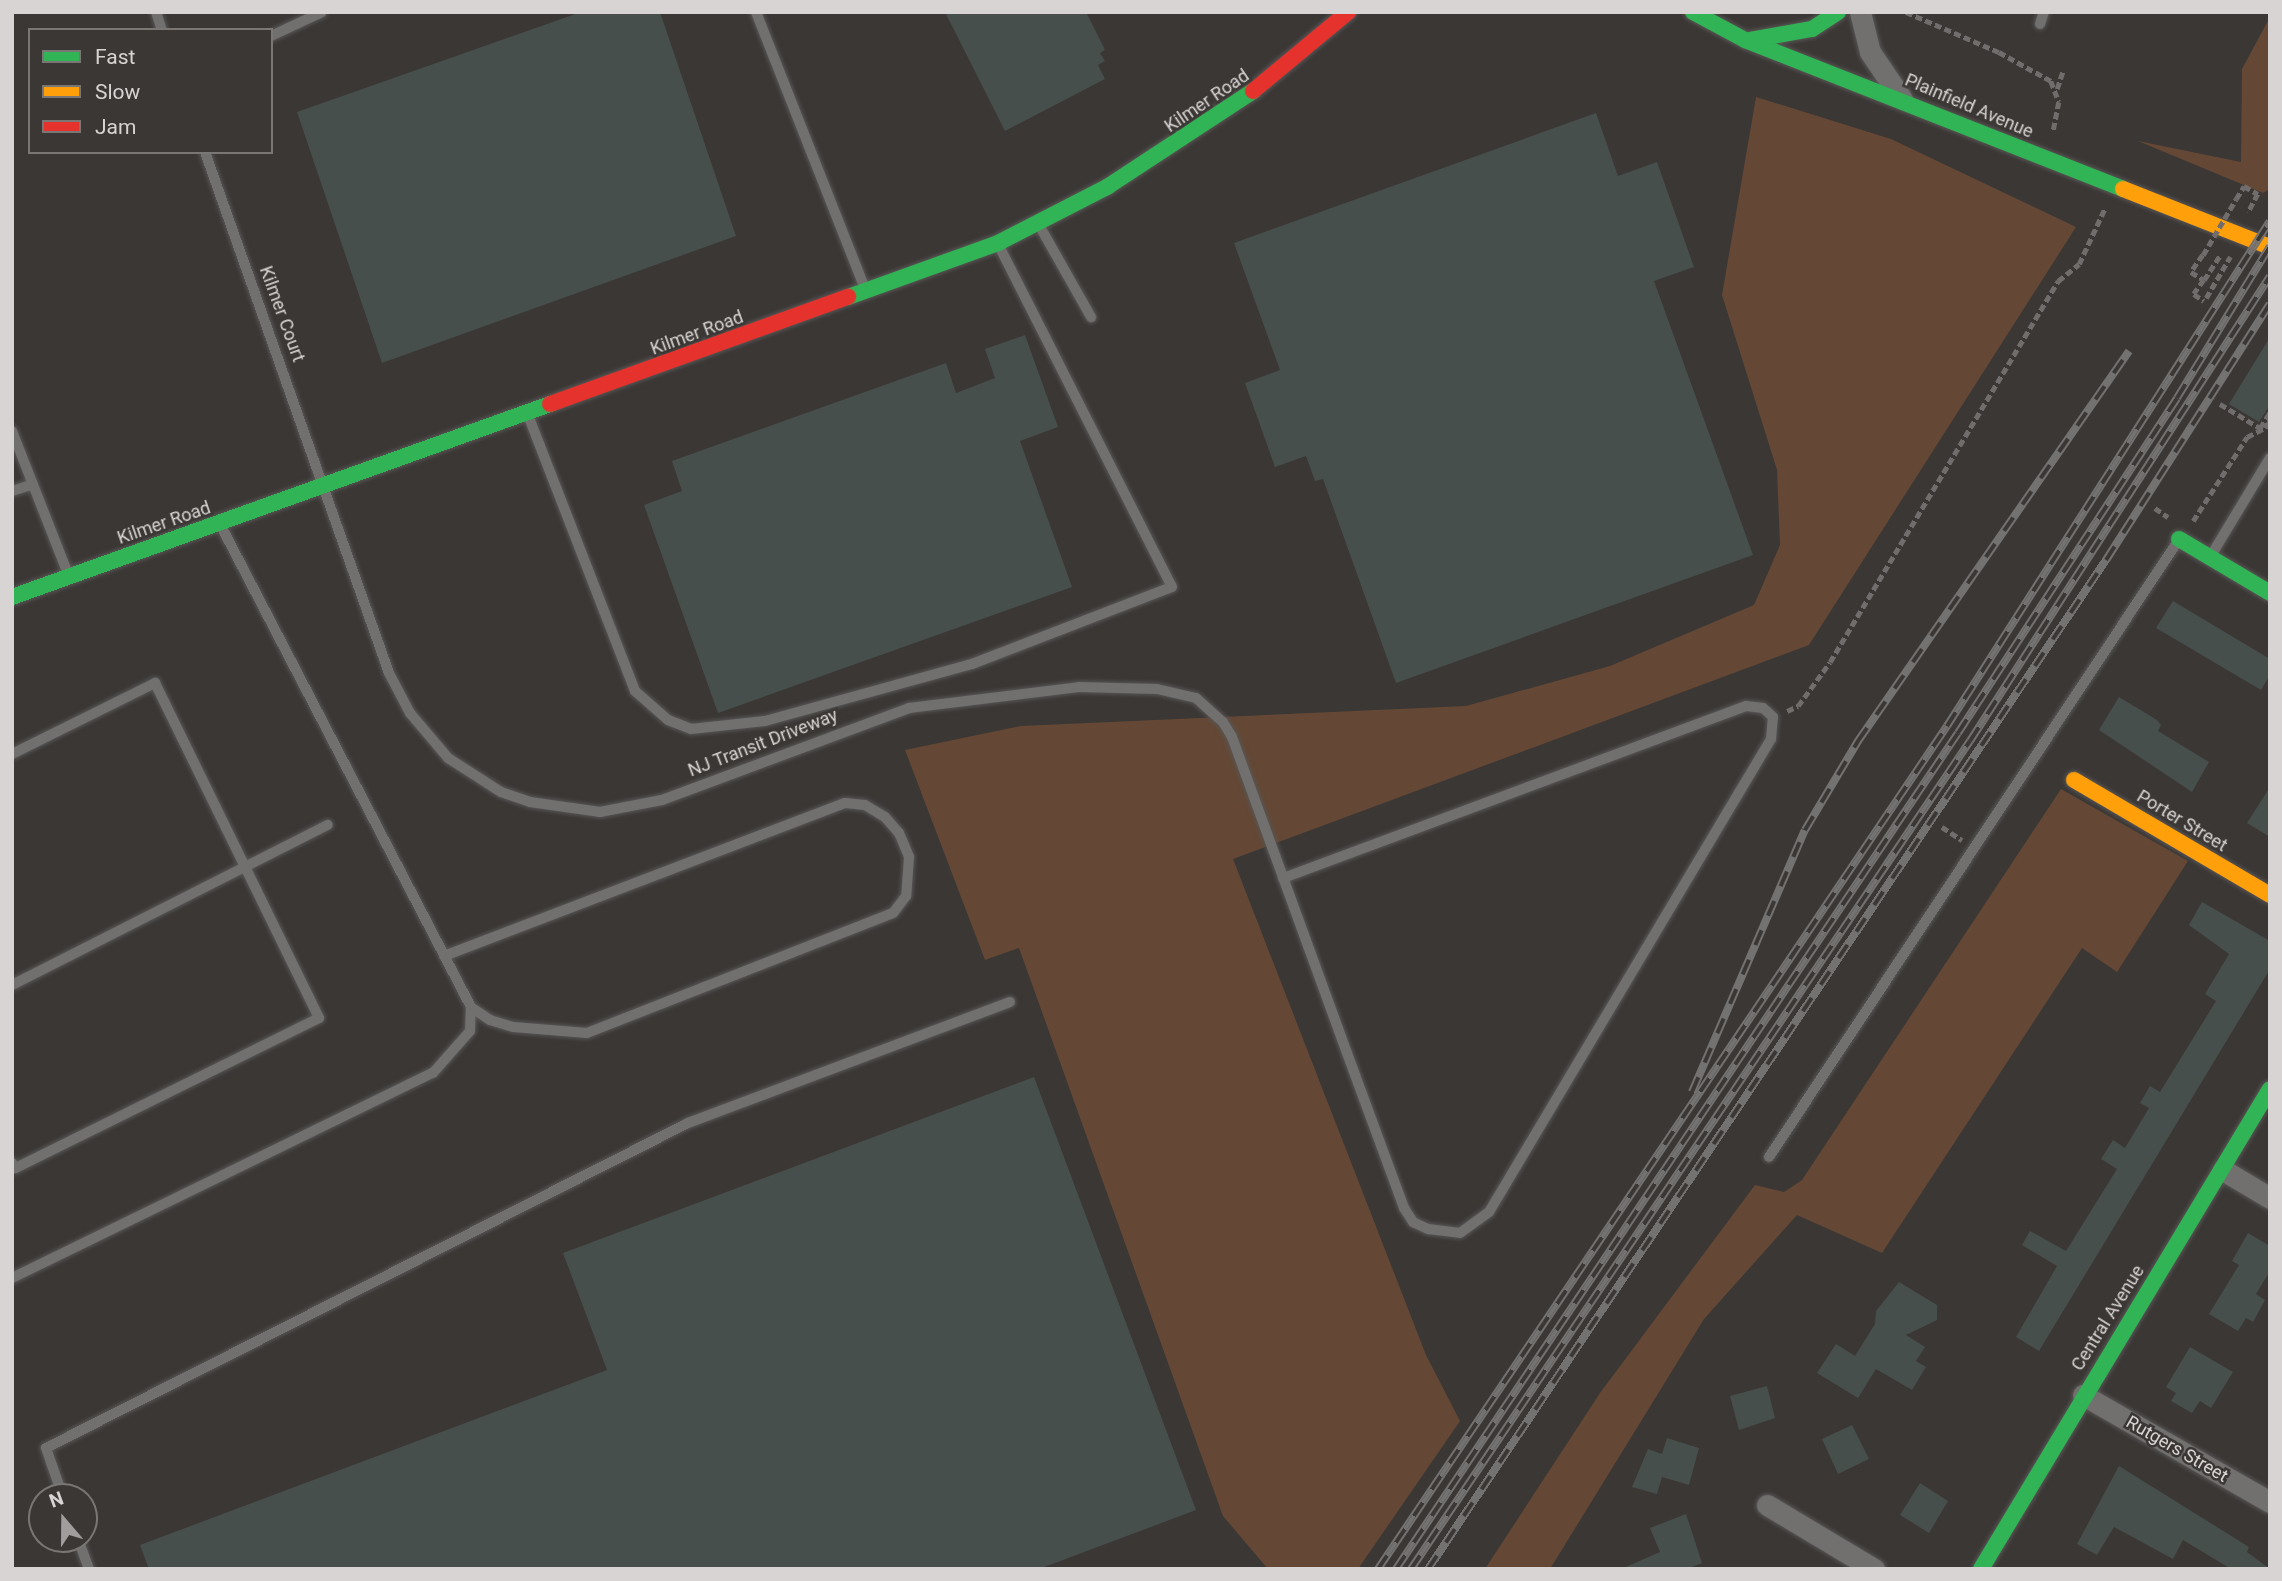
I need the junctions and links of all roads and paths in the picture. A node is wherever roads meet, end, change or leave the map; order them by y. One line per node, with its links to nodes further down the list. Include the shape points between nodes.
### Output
1 (322, 12): 10 (lane)
2 (756, 12): 26 (lane)
3 (1348, 12): 19 (street, Kilmer Road, via 1237,105 1107,187)
4 (1693, 12): 11 (street, Plainfield Avenue)
5 (1838, 12): 11 (street, via 1812,29)
6 (1860, 12): 14 (street, via 1870,52)
7 (1906, 12): 13 (path, via 1999,52 2051,81)
8 (2044, 12): 9 (lane)
9 (2039, 24)
10 (273, 35)
11 (1745, 40): 14 (street, Plainfield Avenue)
12 (2063, 70): 13 (path)
13 (2056, 90): 15 (path)
14 (1902, 99): 20 (street, Plainfield Avenue, via 1961,128)
15 (2053, 132)
16 (206, 154): 35 (lane, Kilmer Court)
17 (2106, 206): 44 (path, via 2079,264 2058,281 1830,662 1798,706)
18 (2248, 213): 20 (path, bridge, via 2258,194 2244,186)
19 (1038, 223): 21 (street, Kilmer Road); 27 (lane)
20 (2220, 227): 22 (street, Plainfield Avenue); 25 (path, bridge, via 2191,272)
21 (998, 243): 26 (street, Kilmer Road); 30 (lane, via 1172,587 972,664 765,722 691,729 668,720 635,691)
22 (2270, 247)
23 (2222, 253): 25 (path)
24 (2230, 256): 25 (path, via 2205,300 2194,294)
25 (2204, 280)
26 (866, 291): 30 (street, Kilmer Road)
27 (1091, 317)
28 (2220, 404): 29 (path, via 2260,428)
29 (2270, 412)
30 (528, 415): 35 (street, Kilmer Road)
31 (2270, 421): 39 (path, via 2247,437 2193,522)
32 (12, 432): 34 (lane)
33 (2270, 458): 40 (lane)
34 (33, 484): 36 (lane); 41 (lane)
35 (325, 487): 38 (street, Kilmer Road); 51 (lane, NJ Transit Driveway, via 399,695 448,758 501,792 562,809 628,808 909,708 1052,688 1157,689 1196,698 1223,722)
36 (12, 491)
37 (2155, 508): 39 (path)
38 (220, 523): 41 (street, Kilmer Road); 53 (lane)
39 (2181, 530): 40 (street); 58 (lane)
40 (2210, 557): 42 (street)
41 (69, 577): 43 (street, Kilmer Road)
42 (2270, 593)
43 (12, 597)
44 (1773, 717): 51 (lane, via 1763,708 1746,706); 51 (lane, NJ Transit Driveway, via 1771,739 1489,1212 1460,1233 1428,1229 1413,1222 1404,1208)
45 (12, 754): 50 (lane, via 155,683)
46 (2074, 780): 52 (street, Porter Street)
47 (328, 825): 50 (lane)
48 (1942, 827): 49 (path)
49 (1958, 837)
50 (245, 867): 54 (lane); 59 (lane, via 319,1018 15,1168)
51 (1283, 878)
52 (2270, 895)
53 (444, 956): 56 (lane); 56 (lane, via 845,803 864,805 885,817 899,832 909,857 906,896 893,914 587,1033 513,1027 490,1020)
54 (12, 985)
55 (1010, 1002): 64 (lane, via 688,1123 46,1448)
56 (471, 1007): 62 (lane, via 470,1031 433,1073)
57 (2270, 1089): 60 (street, Central Avenue)
58 (1769, 1157)
59 (12, 1163)
60 (2223, 1170): 61 (street); 63 (street, Central Avenue)
61 (2270, 1198)
62 (12, 1278)
63 (2083, 1395): 65 (street, Rutgers Street); 68 (street, Central Avenue)
64 (58, 1483)
65 (2270, 1502)
66 (1768, 1506): 67 (street)
67 (1874, 1569)
68 (1981, 1569)

